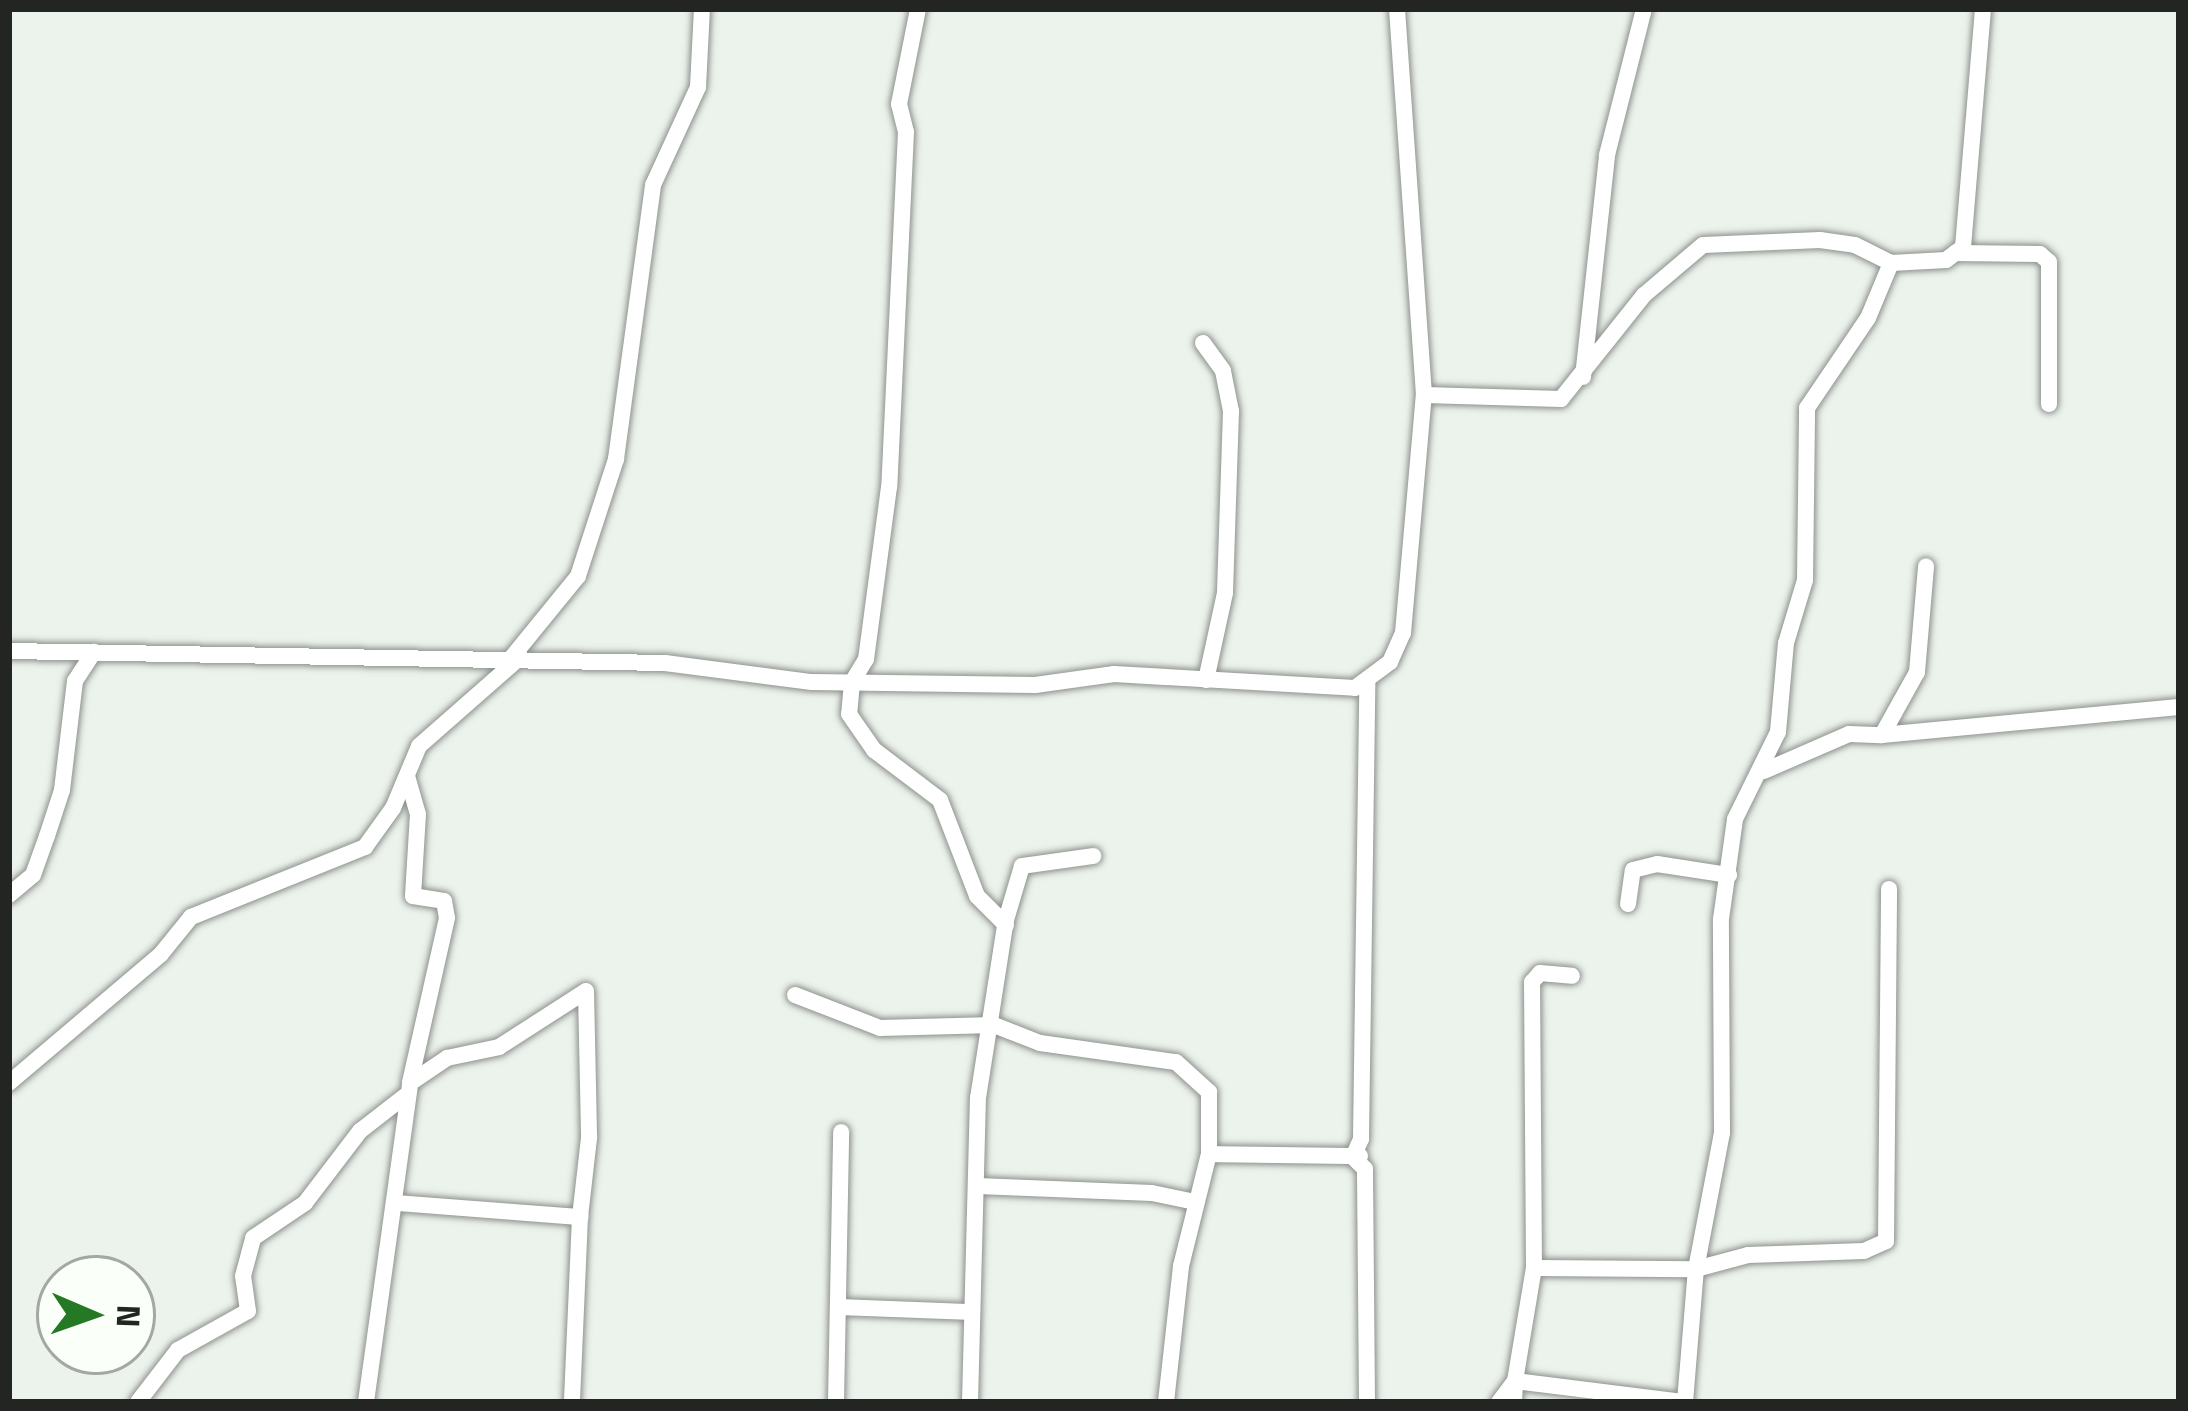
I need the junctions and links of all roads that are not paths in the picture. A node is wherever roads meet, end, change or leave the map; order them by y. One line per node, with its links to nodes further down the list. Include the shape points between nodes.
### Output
1 (702, 9): 15 (street, via 698,87 657,164 616,458 578,576)
2 (918, 9): 18 (street, via 899,104 906,132 889,487 866,659)
3 (1396, 9): 10 (street)
4 (1644, 9): 9 (street, via 1606,155)
5 (1983, 9): 6 (street, via 1964,247)
6 (1954, 254): 7 (street); 11 (street, via 2040,254 2049,262)
7 (1891, 262): 9 (street, via 1820,240 1703,245 1644,295); 21 (street, via 1868,318 1807,408 1805,580)
8 (1203, 343): 16 (street, via 1223,371 1231,411 1225,593)
9 (1582, 377): 10 (street, via 1547,404)
10 (1424, 394): 17 (street, via 1403,632 1390,662)
11 (2048, 404)
12 (1926, 566): 20 (street, via 1917,672)
13 (9, 651): 14 (street)
14 (94, 652): 15 (street); 26 (street, via 74,681 62,790 47,836 33,875)
15 (515, 657): 18 (street); 22 (street, via 419,746)
16 (1206, 680): 17 (street, via 1342,689); 18 (street, via 1114,674 1035,685)
17 (1367, 680): 36 (street)
18 (852, 682): 28 (street, via 849,714 874,750 940,800 976,896)
19 (2179, 707): 20 (street)
20 (1882, 735): 21 (street, via 1849,734)
21 (1764, 771): 24 (street, via 1736,819)
22 (407, 776): 32 (street, via 365,847 191,917 161,954); 33 (street, via 418,805 413,896 443,901 447,918)
23 (1093, 856): 28 (street, via 1022,866)
24 (1729, 875): 27 (street, via 1657,865 1633,870); 42 (street, via 1715,1029 1720,1154)
25 (1889, 890): 42 (street, via 1886,1241 1864,1251 1748,1255)
26 (9, 895)
27 (1628, 904)
28 (1006, 925): 31 (street)
29 (1572, 976): 41 (street, via 1540,973 1532,982)
30 (794, 995): 31 (street, via 880,1028)
31 (994, 1025): 35 (street, via 1040,1042 1176,1062 1209,1091); 37 (street, via 978,1098)
32 (9, 1083)
33 (407, 1089): 39 (street); 40 (street, via 448,1058 499,1047 586,991 589,1138); 47 (street, via 361,1131 305,1203 253,1238 243,1276 248,1311 178,1350)
34 (841, 1132): 43 (street)
35 (1209, 1154): 36 (street); 38 (street)
36 (1360, 1156): 53 (street)
37 (979, 1186): 38 (street, via 1152,1192); 44 (street)
38 (1195, 1202): 52 (street)
39 (397, 1204): 40 (street); 48 (street)
40 (580, 1217): 49 (street)
41 (1534, 1268): 42 (street); 45 (street)
42 (1696, 1269): 56 (street)
43 (840, 1307): 44 (street); 50 (street)
44 (972, 1312): 51 (street)
45 (1515, 1381): 46 (street); 54 (street); 55 (street)
46 (1659, 1400): 56 (street)
47 (138, 1402)
48 (366, 1402)
49 (572, 1402)
50 (836, 1402)
51 (970, 1402)
52 (1166, 1402)
53 (1366, 1402)
54 (1499, 1402)
55 (1514, 1402)
56 (1684, 1402)

